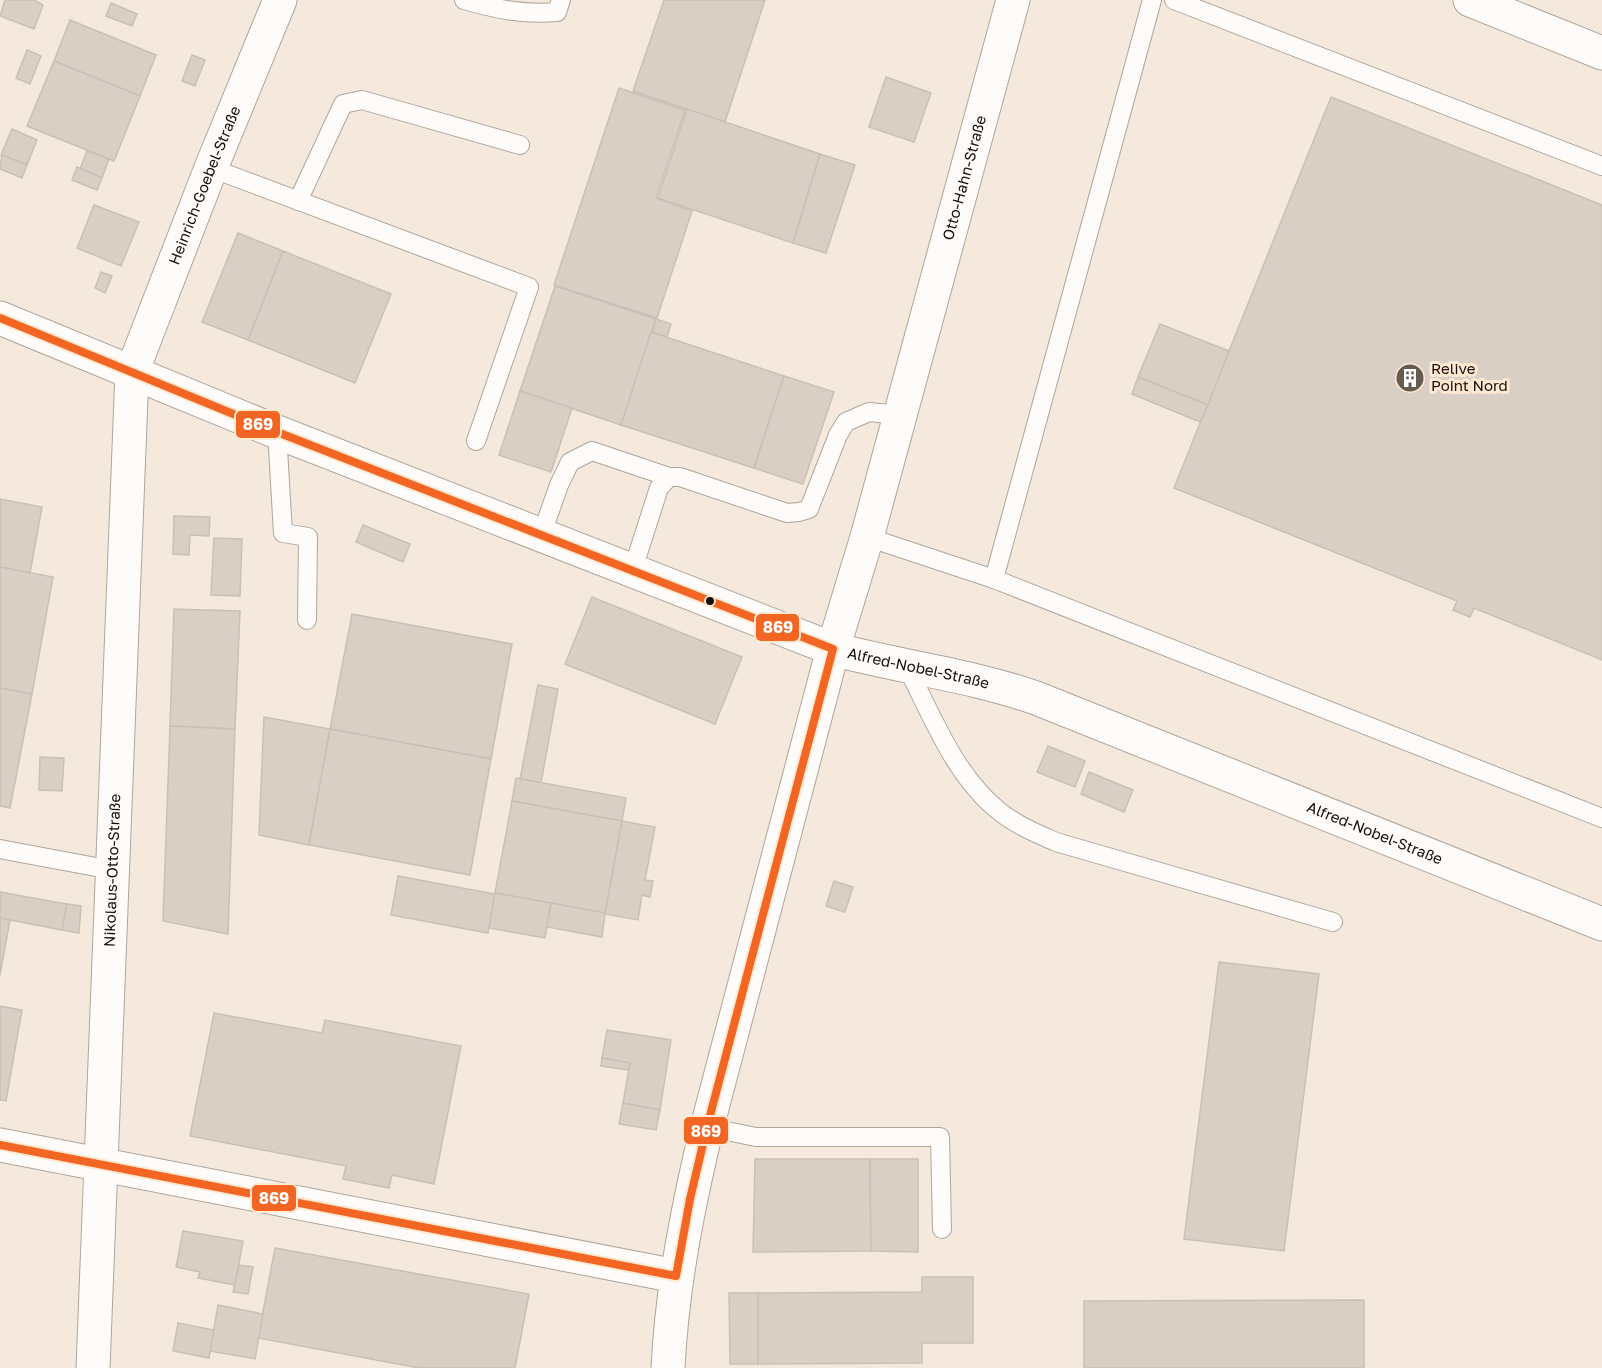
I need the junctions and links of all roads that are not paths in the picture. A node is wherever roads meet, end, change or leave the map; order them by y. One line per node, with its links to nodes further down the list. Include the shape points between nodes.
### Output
1 (280, 0): 11 (street, Heinrich-Goebel-Straße)
2 (464, 0): 3 (lane, via 500,10 538,13 557,12)
3 (561, 0)
4 (1013, 0): 15 (street, Otto-Hahn-Straße)
5 (1152, 0): 22 (lane)
6 (1174, 0): 10 (lane)
7 (1470, 0): 8 (street)
8 (1602, 54)
9 (520, 145): 12 (lane, via 362,99 343,104)
10 (1602, 166)
11 (212, 168): 12 (lane); 14 (street, Heinrich-Goebel-Straße)
12 (298, 201): 17 (lane, via 529,287)
13 (0, 318): 14 (street, Alfred-Nobel-Straße)
14 (132, 372): 16 (street, Alfred-Nobel-Straße); 28 (street, Nikolaus-Otto-Straße)
15 (900, 415): 18 (lane, via 869,412 846,422 809,509 799,513); 20 (street, Otto-Hahn-Straße)
16 (277, 432): 19 (street, Alfred-Nobel-Straße); 23 (lane, via 283,533 308,537)
17 (476, 441)
18 (669, 477): 19 (lane, via 592,451 570,462); 21 (lane, via 659,488)
19 (541, 536): 21 (street, Alfred-Nobel-Straße)
20 (867, 537): 22 (lane); 24 (street, Otto-Hahn-Straße)
21 (632, 572): 24 (street, Alfred-Nobel-Straße)
22 (994, 579): 26 (lane)
23 (307, 620)
24 (832, 649): 25 (street, Alfred-Nobel-Straße); 31 (street, Otto-Hahn-Straße)
25 (907, 667): 29 (lane, via 968,778 1014,822 1056,842); 30 (street, Alfred-Nobel-Straße, via 1005,687 1036,698)
26 (1602, 818)
27 (0, 849): 28 (lane)
28 (112, 870): 33 (street, Nikolaus-Otto-Straße)
29 (1333, 922)
30 (1602, 924)
31 (707, 1127): 34 (lane, via 756,1137 940,1137); 35 (street, Otto-Hahn-Straße)
32 (0, 1145): 33 (street)
33 (100, 1164): 35 (street); 36 (street, Nikolaus-Otto-Straße)
34 (942, 1229)
35 (676, 1276): 37 (street, Otto-Hahn-Straße)
36 (93, 1368)
37 (668, 1368)

